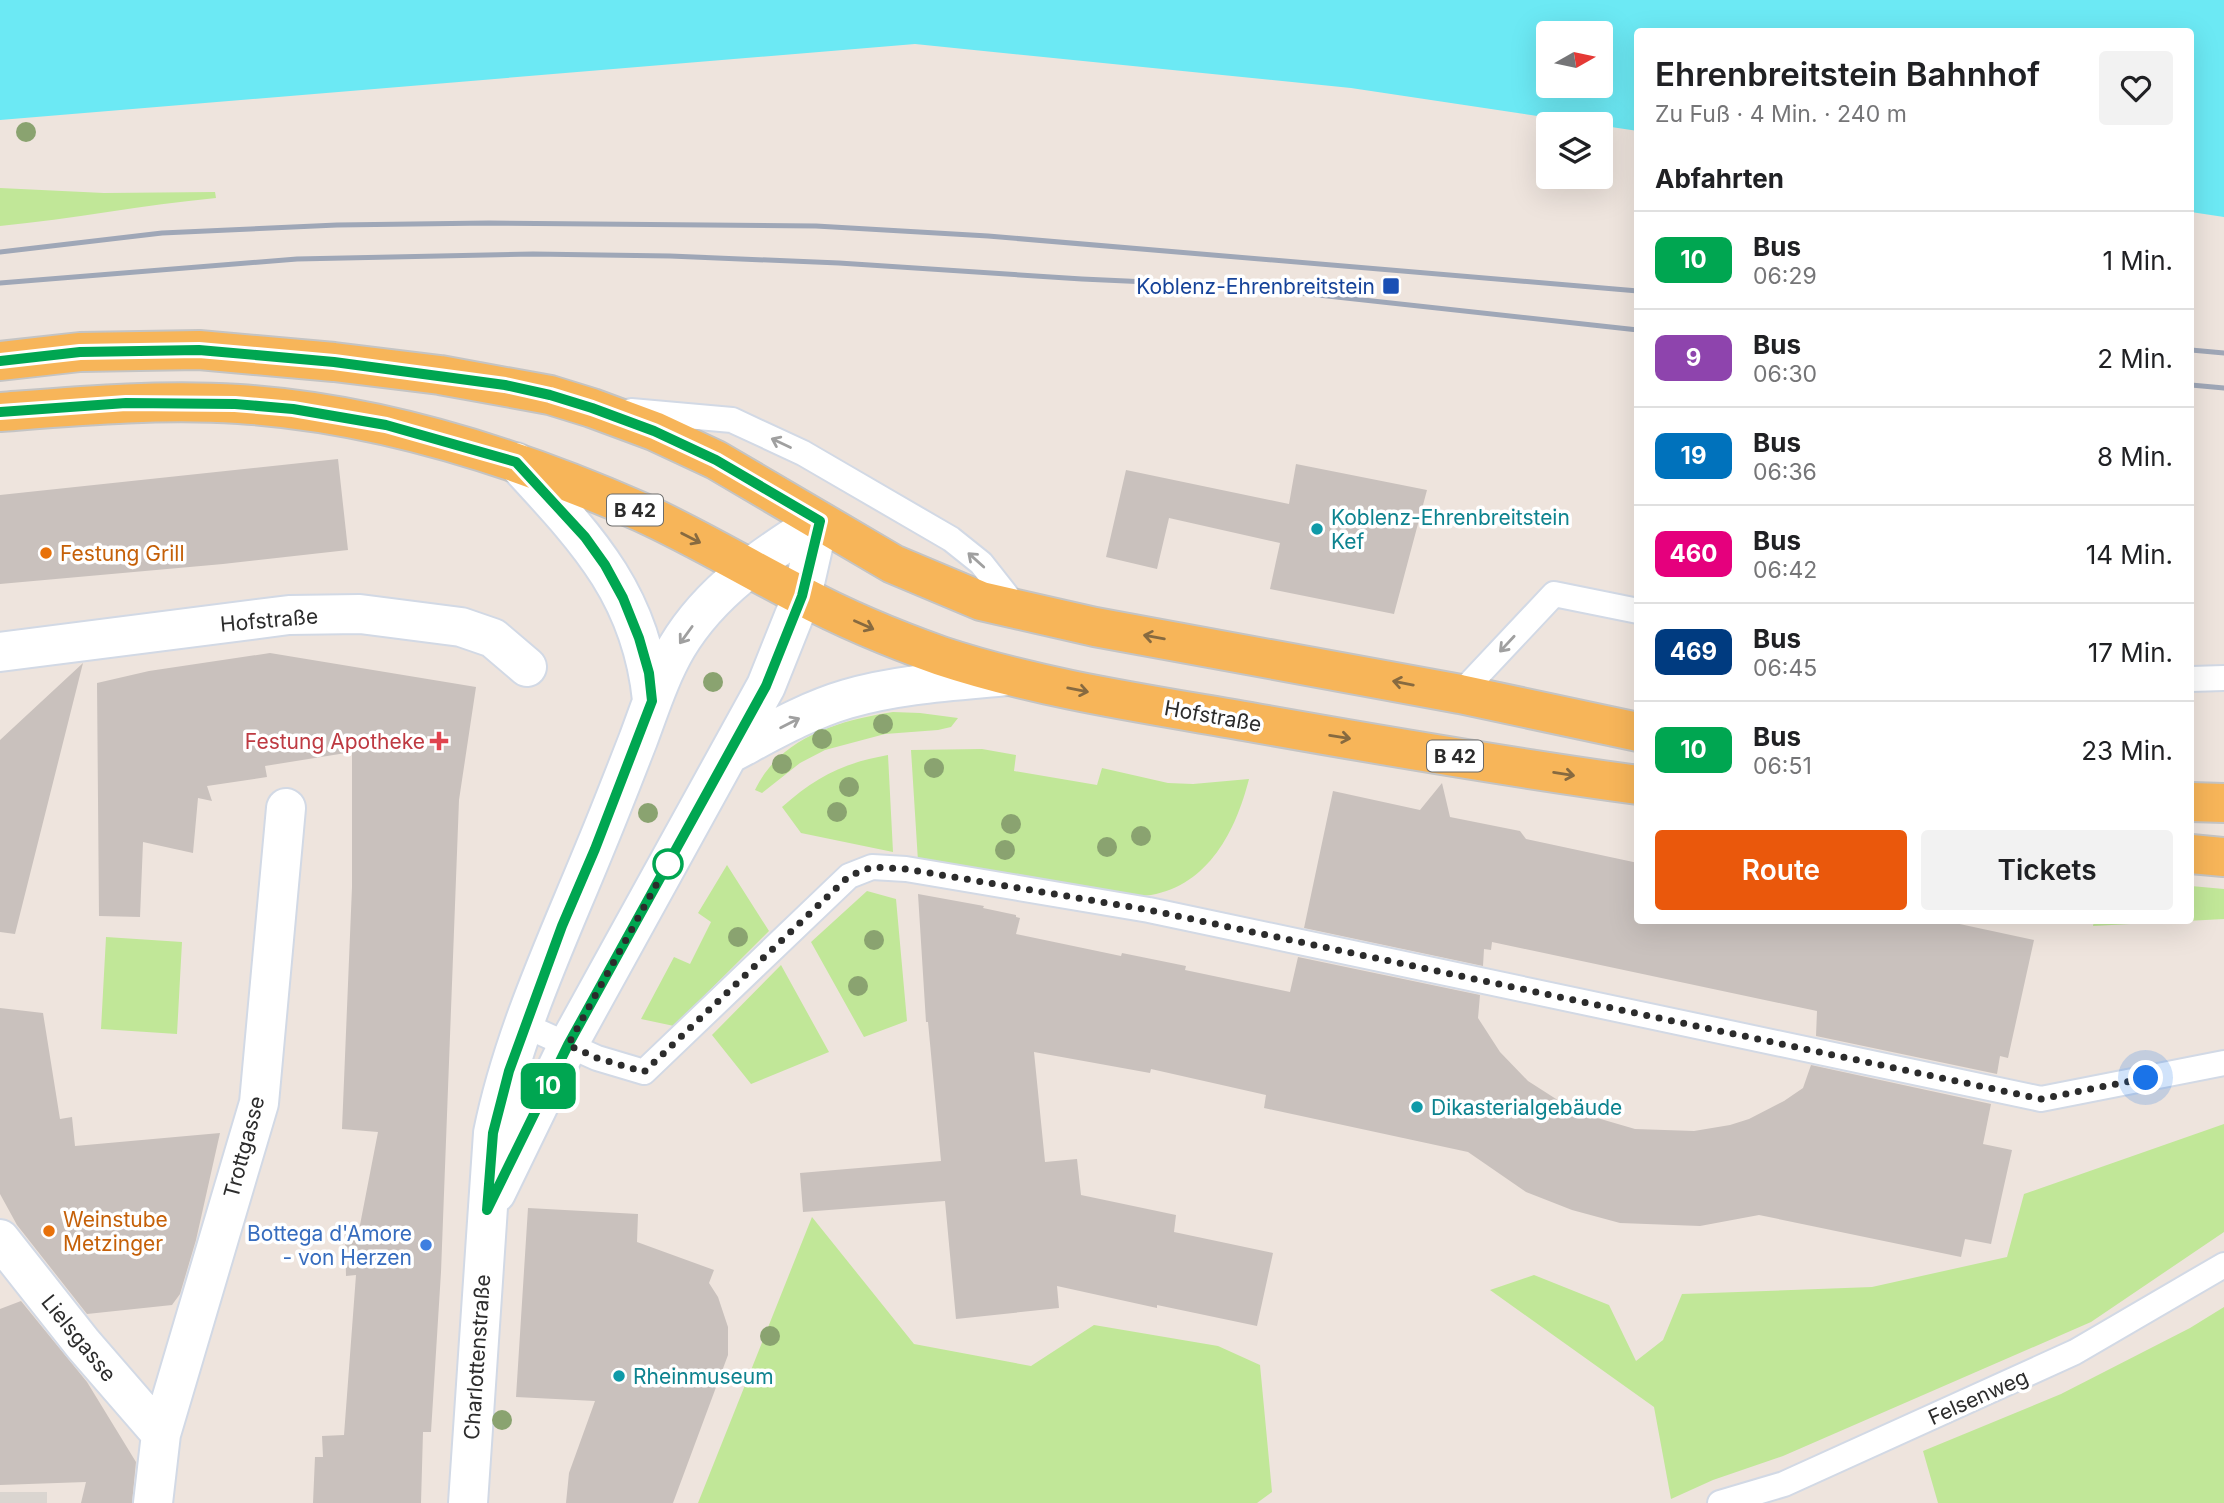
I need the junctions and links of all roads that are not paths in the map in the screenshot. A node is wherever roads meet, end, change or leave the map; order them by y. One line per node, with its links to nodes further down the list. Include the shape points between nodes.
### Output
1 (0, 361): 2 (main road, via 80,352 199,350 440,375 505,385)
2 (592, 408): 5 (main road, via 716,460); 9 (lane, one-way to 2, via 981,562 951,539 791,448 732,421)
3 (0, 412): 4 (main road, B 42, via 126,403 235,404 386,425)
4 (516, 462): 6 (main road, B 42, one-way to 6, via 642,513); 16 (main road, via 605,565 639,638)
5 (820, 521): 6 (main road, Charlottenstraße); 7 (main road, Charlottenstraße); 9 (main road, via 893,565 981,601)
6 (748, 567): 7 (main road, B 42); 16 (main road, Charlottenstraße, one-way to 16, via 700,615 678,646)
7 (802, 596): 12 (main road, Hofstraße / B 42, one-way to 12, via 900,640); 18 (main road, Charlottenstraße, via 766,686)
8 (1634, 610): 15 (lane, one-way to 15, via 1553,594)
9 (1020, 611): 15 (main road, one-way to 9)
10 (0, 652): 11 (main road, Hofstraße, via 289,615 360,614 461,627 493,638)
11 (527, 667)
12 (1011, 675): 18 (main road, one-way to 12, via 845,699); 19 (main road, Hofstraße / B 42, one-way to 19, via 1175,710)
13 (2224, 678): 14 (lane)
14 (2194, 679)
15 (1460, 694): 17 (main road)
16 (652, 701): 25 (main road, Charlottenstraße)
17 (1634, 731)
18 (729, 754): 26 (main road, Charlottenstraße)
19 (1634, 784)
20 (2194, 802): 21 (main road)
21 (2224, 803)
22 (286, 808): 31 (main road, Trottgasse, via 258,1103)
23 (2194, 854): 24 (main road)
24 (2224, 857)
25 (524, 1025): 26 (lane); 28 (main road, Charlottenstraße, via 497,1112)
26 (568, 1045): 27 (lane, via 644,1072 849,876 872,867 1149,910 2041,1099); 28 (main road, Charlottenstraße)
27 (2224, 1063)
28 (487, 1210): 33 (main road, Charlottenstraße)
29 (0, 1239): 31 (main road, Lielsgasse)
30 (2224, 1265): 34 (lane, Felsenweg, via 2075,1352 1784,1484)
31 (161, 1434): 32 (main road, Trottgasse)
32 (153, 1503)
33 (468, 1503)
34 (1720, 1503)

